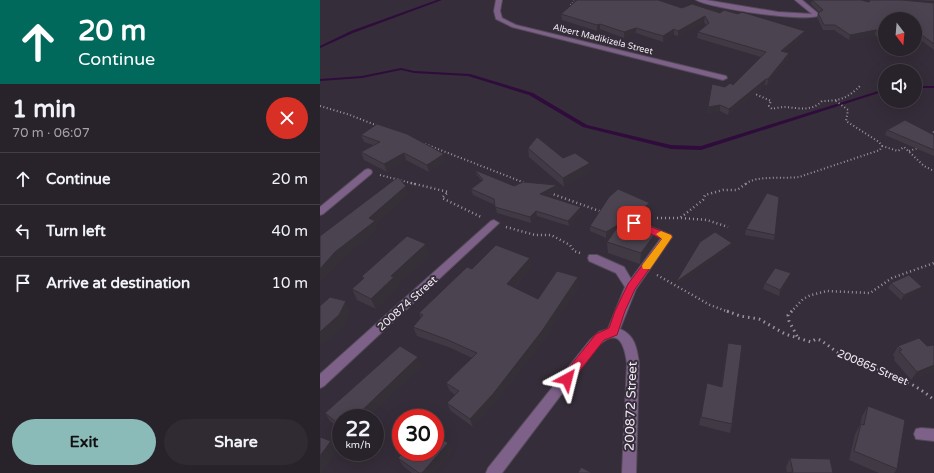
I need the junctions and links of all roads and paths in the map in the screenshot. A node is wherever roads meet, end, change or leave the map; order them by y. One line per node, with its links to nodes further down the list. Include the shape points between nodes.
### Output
1 (500, 0): 6 (street, Albert Madikizela Street, via 497,11 499,18 514,26)
2 (575, 0): 5 (path, via 570,5)
3 (699, 0): 4 (street, via 734,8 804,17 817,15)
4 (798, 0)
5 (572, 10)
6 (723, 78)
7 (862, 85): 9 (path, via 852,94)
8 (748, 91): 9 (path, via 771,101 769,106 772,109 784,107 800,110 826,100)
9 (836, 101): 15 (path, via 848,110 846,121)
10 (320, 106): 11 (path)
11 (383, 128)
12 (934, 130): 13 (path)
13 (932, 141)
14 (424, 144): 20 (path)
15 (882, 146): 17 (path, via 898,151 904,147); 24 (path, via 880,150 799,177 750,180 743,188 737,190 723,190 705,195 703,200)
16 (921, 147): 17 (path)
17 (909, 151): 18 (path, via 924,166)
18 (934, 171)
19 (368, 172): 22 (street); 25 (path, via 448,192 442,198)
20 (527, 184)
21 (548, 192): 23 (path)
22 (320, 212)
23 (605, 213)
24 (680, 218): 27 (path, via 708,220); 28 (path, via 656,218)
25 (494, 223): 29 (path, via 535,235 551,235 570,245 574,251); 34 (street, 200874 Street)
26 (634, 223): 28 (street)
27 (728, 227)
28 (648, 229): 31 (street, via 667,237)
29 (593, 258): 31 (street, via 620,270)
30 (934, 263): 33 (path, via 892,278 870,294 830,291 815,293 803,299 788,315)
31 (631, 287): 32 (street); 33 (path, 200865 Street, via 658,275 710,305 740,316 759,319 785,334)
32 (609, 333): 36 (street, via 594,343); 37 (street, 200872 Street, via 621,334 631,348 633,362)
33 (798, 338): 35 (path, 200865 Street, via 810,342 816,339 823,340 843,356 906,380)
34 (320, 382)
35 (934, 400)
36 (494, 473)
37 (629, 473)

